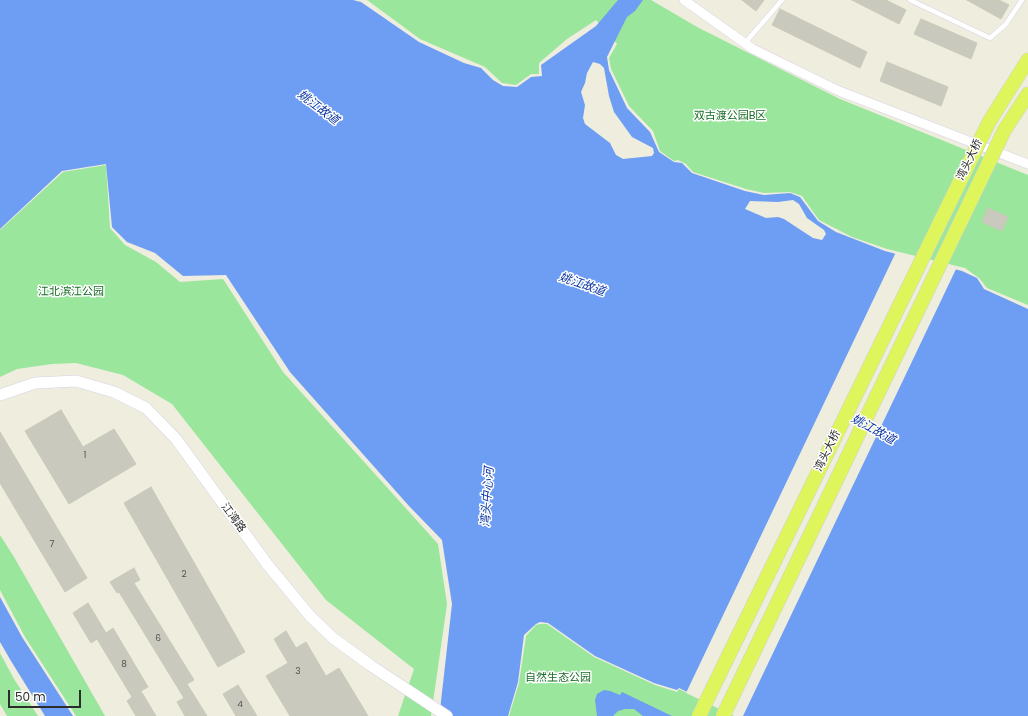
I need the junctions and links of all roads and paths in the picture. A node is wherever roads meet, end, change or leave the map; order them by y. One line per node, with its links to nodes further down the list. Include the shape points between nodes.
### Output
1 (684, 0): 5 (street)
2 (782, 0): 5 (lane)
3 (910, 0): 4 (lane, via 990,38 1006,24)
4 (1022, 0)
5 (745, 43): 8 (street, via 839,91)
6 (1028, 60): 11 (main road, 湾头大桥, bridge, via 989,122)
7 (1028, 94): 12 (main road, 湾头大桥, bridge, via 1005,129)
8 (1028, 164)
9 (0, 395): 10 (street, 江湾路, via 34,383 76,381 114,392 146,408 176,439 267,564 310,616 334,638 414,696)
10 (447, 716)
11 (699, 716)
12 (724, 716)

